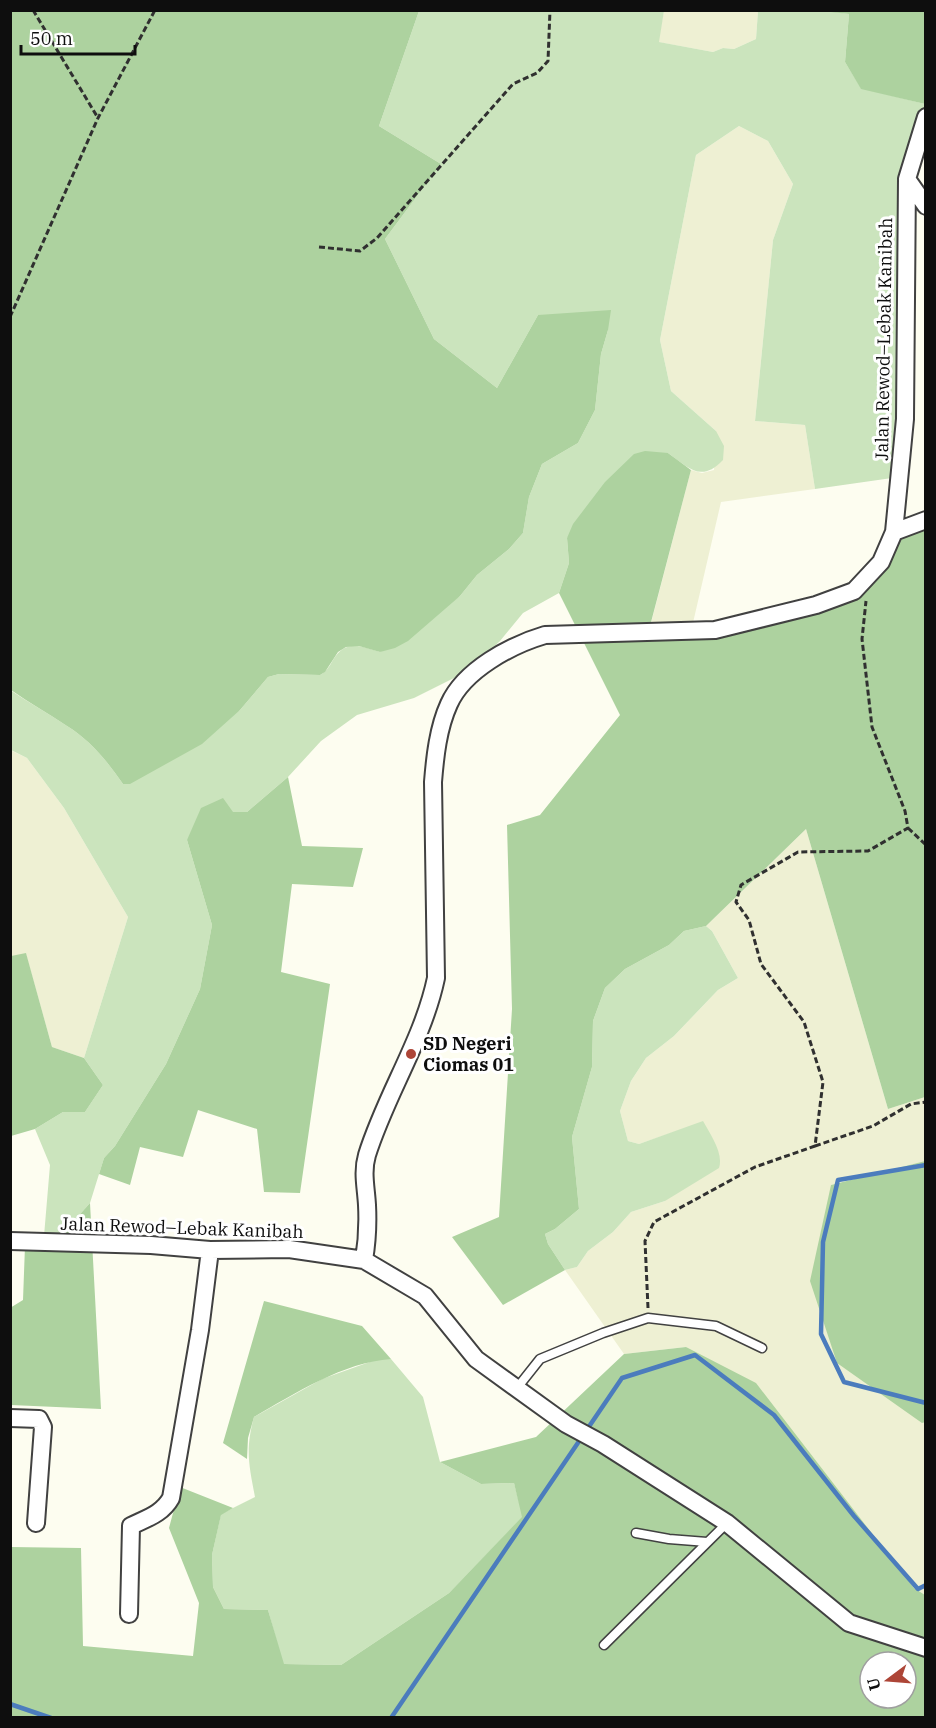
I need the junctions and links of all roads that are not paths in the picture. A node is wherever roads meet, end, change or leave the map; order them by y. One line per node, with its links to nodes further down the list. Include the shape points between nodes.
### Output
1 (926, 117): 2 (street, Jalan Rewod–Lebak Kanibah)
2 (907, 179): 3 (street); 5 (street, Jalan Rewod–Lebak Kanibah, via 905,419)
3 (926, 206)
4 (926, 520): 5 (street)
5 (894, 532): 8 (street, Jalan Rewod–Lebak Kanibah, via 881,562 854,591 816,605 715,630 545,635 520,642 500,654 471,675 449,702 433,782 436,978 432,997 367,1155 363,1171 368,1242)
6 (10, 1241): 7 (street, Jalan Rewod–Lebak Kanibah)
7 (210, 1250): 8 (street, Jalan Rewod–Lebak Kanibah, via 289,1249); 16 (street, via 171,1498 160,1512 131,1526)
8 (364, 1260): 10 (street, via 425,1296 476,1359)
9 (762, 1348): 10 (lane, via 716,1326 648,1318 540,1359)
10 (517, 1388): 13 (street, via 566,1424)
11 (10, 1418): 12 (street, via 39,1419 43,1428)
12 (36, 1523)
13 (727, 1523): 15 (lane); 18 (street, via 849,1623)
14 (636, 1533): 15 (lane)
15 (707, 1542): 17 (lane)
16 (129, 1614)
17 (604, 1645)
18 (926, 1648)

